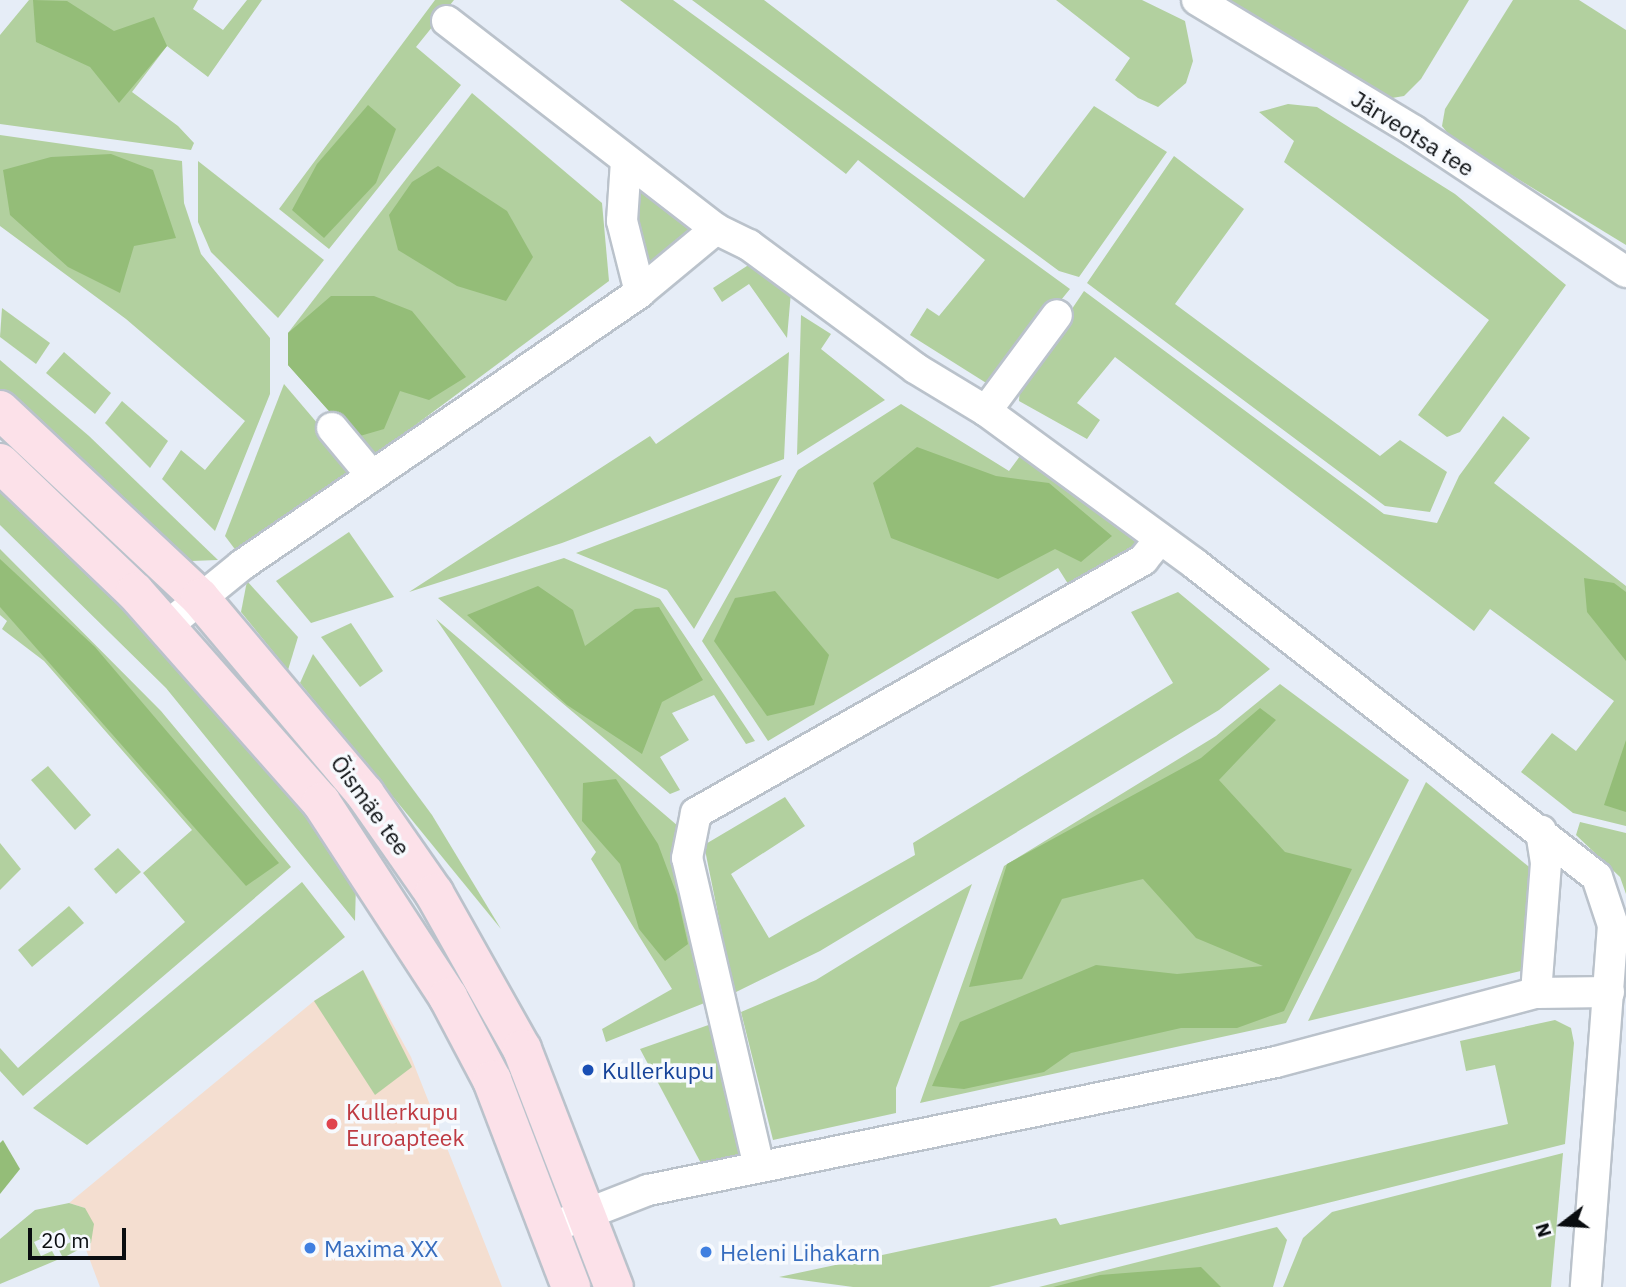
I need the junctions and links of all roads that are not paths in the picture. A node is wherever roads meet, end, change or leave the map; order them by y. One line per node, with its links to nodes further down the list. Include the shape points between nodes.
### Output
1 (1197, 0): 5 (street, Järveotsa tee, via 1414,131)
2 (447, 20): 3 (street)
3 (626, 161): 4 (street); 6 (street, via 622,221)
4 (716, 229): 6 (street); 9 (street, via 749,245 915,368)
5 (1626, 272)
6 (640, 292): 12 (street)
7 (1057, 315): 9 (street)
8 (0, 410): 14 (main road, Õismäe tee)
9 (986, 411): 13 (street)
10 (332, 428): 12 (street)
11 (0, 463): 15 (main road, Õismäe tee)
12 (372, 476): 14 (street)
13 (1160, 539): 16 (street); 19 (street, via 1143,560 696,813 687,858)
14 (200, 598): 15 (street); 20 (main road, Õismäe tee, via 295,705 433,893 522,1049)
15 (167, 626): 21 (main road, Õismäe tee, via 321,802 399,917 492,1080)
16 (1541, 830): 17 (street, via 1597,877 1613,925); 18 (street, via 1546,863)
17 (1608, 992): 18 (street); 24 (street)
18 (1536, 993): 19 (street, via 1276,1062)
19 (759, 1167): 20 (street, via 648,1190)
20 (590, 1212): 21 (street); 23 (main road, Õismäe tee)
21 (550, 1227): 22 (main road, Õismäe tee)
22 (570, 1287)
23 (614, 1287)
24 (1586, 1287)

